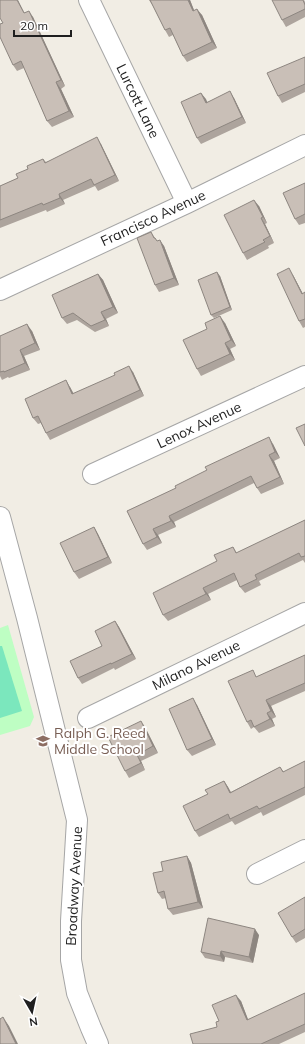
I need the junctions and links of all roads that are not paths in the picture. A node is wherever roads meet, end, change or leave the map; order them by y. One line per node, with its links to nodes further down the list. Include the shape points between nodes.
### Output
1 (89, 0): 3 (street, Lurcott Lane)
2 (305, 146): 3 (street, Francisco Avenue)
3 (187, 203): 4 (street, Francisco Avenue)
4 (0, 290)
5 (305, 376): 6 (street, Lenox Avenue)
6 (93, 474)
7 (0, 517): 12 (street, Broadway Avenue, via 77,820 71,960 77,993)
8 (305, 613): 9 (street, Milano Avenue)
9 (88, 718)
10 (305, 850): 11 (street)
11 (257, 874)
12 (98, 1044)

